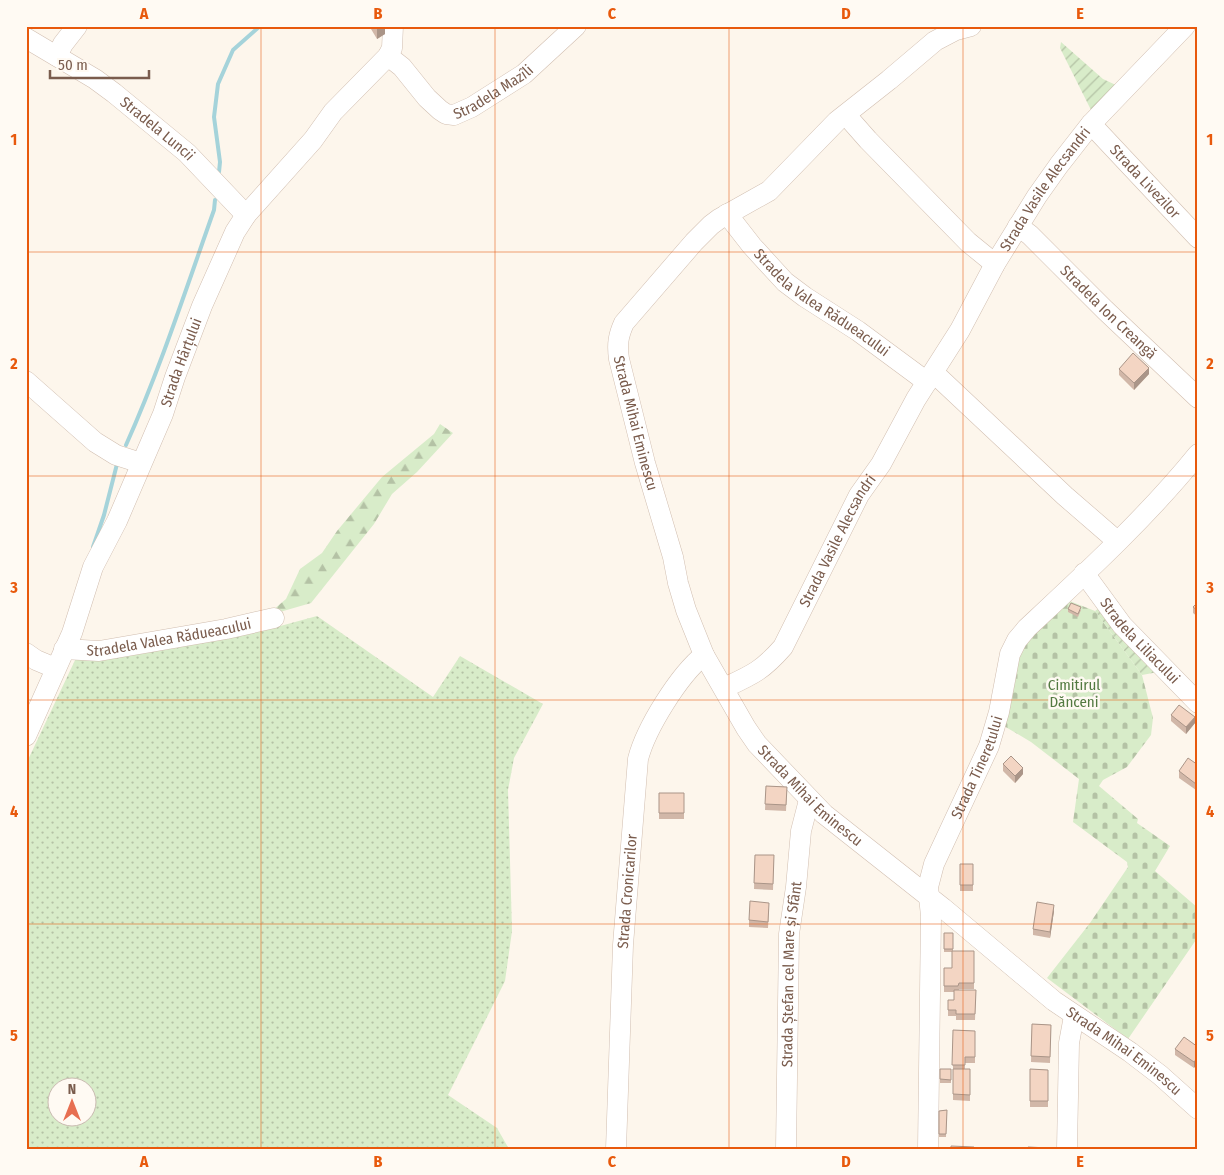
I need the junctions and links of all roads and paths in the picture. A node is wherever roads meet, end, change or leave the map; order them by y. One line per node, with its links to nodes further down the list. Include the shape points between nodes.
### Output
1 (77, 26): 7 (street)
2 (393, 26): 8 (street, via 392,48)
3 (576, 26): 8 (street, Stradela Mazîli, via 524,74 454,115 440,110)
4 (971, 26): 9 (street, via 935,40)
5 (1185, 26): 10 (street, Strada Vasile Alecsandri)
6 (26, 38): 7 (street, Stradela Luncii)
7 (57, 56): 12 (street, Stradela Luncii, via 114,93 187,153)
8 (388, 56): 12 (street, Strada Hârțului, via 333,112 313,140)
9 (846, 115): 11 (street, via 769,191); 15 (street, via 980,254)
10 (1091, 124): 13 (street, Strada Vasile Alecsandri, via 1058,165); 14 (street, Strada Livezilor)
11 (727, 214): 16 (street, Stradela Valea Rădueacului, via 785,282); 26 (street, Strada Mihai Eminescu, via 694,242 634,312 622,328 617,345 678,583)
12 (246, 216): 20 (street, Strada Hârțului, via 212,280 163,414)
13 (1018, 226): 15 (street, Strada Vasile Alecsandri); 18 (street, Stradela Ion Creangă)
14 (1198, 238)
15 (995, 264): 16 (street, Strada Vasile Alecsandri, via 960,330)
16 (930, 377): 21 (street); 28 (street, Strada Vasile Alecsandri, via 848,515 783,647 756,674)
17 (26, 381): 20 (street, via 95,442)
18 (1198, 398)
19 (1198, 454): 21 (street, Strada Tineretului)
20 (141, 463): 24 (street, Strada Hârțului, via 117,521 93,567 80,612)
21 (1117, 541): 22 (street, Strada Tineretului)
22 (1084, 573): 29 (street, Stradela Liliacului, via 1122,624); 32 (street, Strada Tineretului, via 1027,628 1010,654 989,746 934,864)
23 (274, 618): 24 (street, Stradela Valea Rădueacului, via 99,651)
24 (64, 649): 27 (street, Strada Hârțului)
25 (26, 653): 27 (street)
26 (704, 655): 28 (street, Strada Mihai Eminescu); 35 (street, Strada Cronicarilor, via 680,680 648,732 638,759 623,945)
27 (56, 668): 30 (street, Strada Hârțului)
28 (724, 688): 31 (street, Strada Mihai Eminescu, via 757,744)
29 (1198, 703)
30 (26, 736)
31 (809, 800): 32 (street, Strada Mihai Eminescu); 36 (street, Strada Ștefan cel Mare și Sfânt, via 800,831 790,934)
32 (929, 897): 33 (street, Strada Mihai Eminescu); 37 (street, Strada Tineretului)
33 (1074, 1016): 34 (street, Strada Mihai Eminescu, via 1153,1069); 38 (street, via 1070,1042)
34 (1198, 1109)
35 (616, 1149)
36 (786, 1149)
37 (928, 1149)
38 (1068, 1149)

